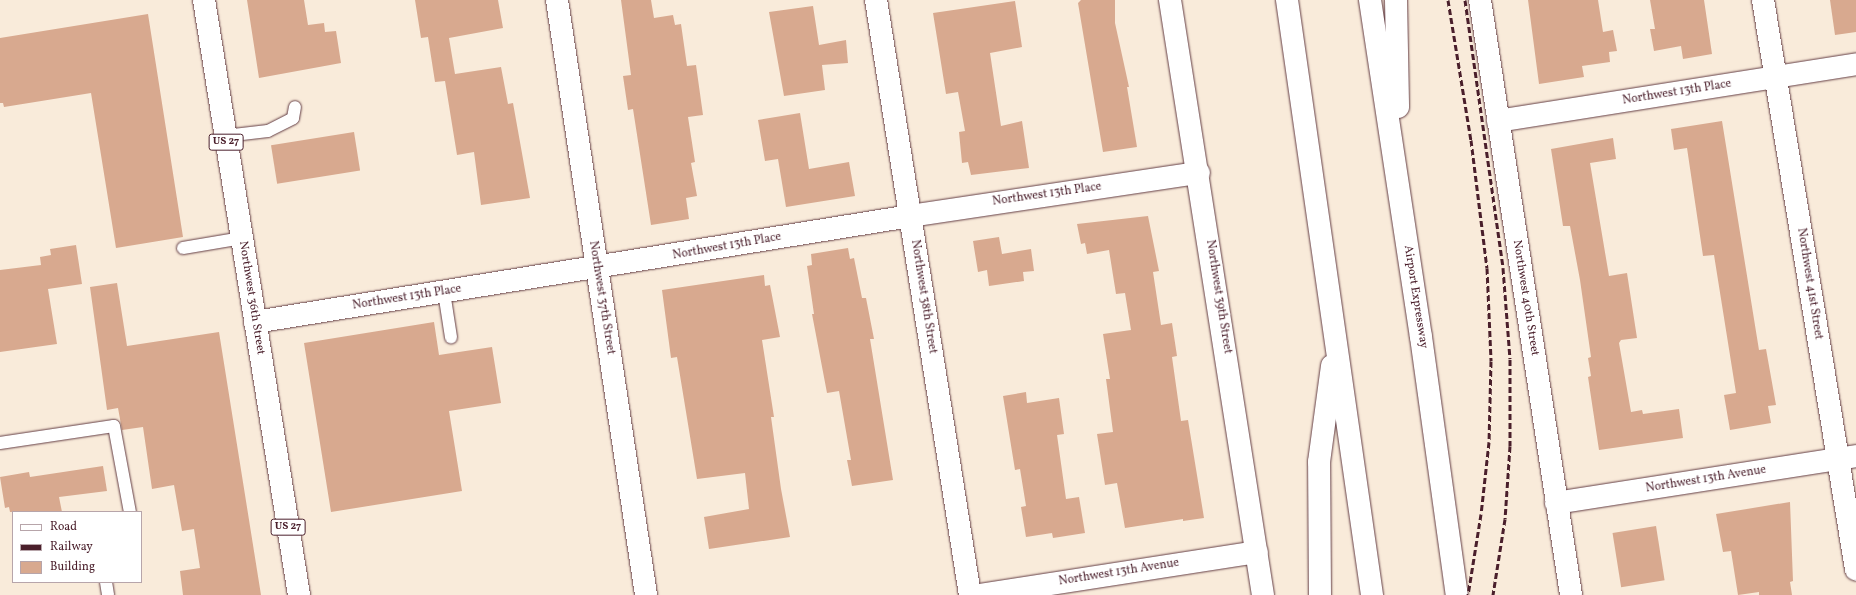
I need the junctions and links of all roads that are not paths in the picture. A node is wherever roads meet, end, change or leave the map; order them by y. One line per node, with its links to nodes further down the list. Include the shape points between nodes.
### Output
1 (204, 0): 14 (main road, Northwest 36th Street / US 27)
2 (557, 0): 20 (main road, Northwest 37th Street)
3 (876, 0): 17 (main road, Northwest 38th Street)
4 (1170, 0): 15 (main road, Northwest 39th Street)
5 (1287, 0): 24 (main road)
6 (1370, 0): 16 (main road, Airport Expressway)
7 (1396, 0): 16 (main road)
8 (1480, 0): 13 (main road, Northwest 40th Street)
9 (1763, 0): 11 (main road, Northwest 41st Street)
10 (1856, 64): 11 (main road, Northwest 13th Place)
11 (1774, 77): 13 (main road, Northwest 13th Place); 26 (main road, Northwest 41st Street)
12 (295, 107): 14 (lane, via 293,118 268,131)
13 (1498, 121): 27 (main road, Northwest 40th Street)
14 (226, 136): 18 (main road, Northwest 36th Street / US 27)
15 (1199, 173): 17 (main road, Northwest 13th Place); 29 (main road, Northwest 39th Street)
16 (1402, 212): 40 (main road, Airport Expressway)
17 (910, 216): 20 (main road, Northwest 13th Place); 35 (main road, Northwest 38th Street)
18 (242, 238): 19 (lane); 22 (main road, Northwest 36th Street / US 27)
19 (183, 248)
20 (597, 268): 21 (main road, Northwest 13th Place); 34 (main road, Northwest 37th Street)
21 (444, 292): 22 (main road, Northwest 13th Place); 23 (lane)
22 (255, 322): 33 (main road, Northwest 36th Street / US 27)
23 (451, 337)
24 (1336, 341): 38 (main road, via 1319,462); 39 (main road)
25 (0, 443): 28 (lane, via 114,426)
26 (1847, 457): 27 (main road, Northwest 13th Avenue); 30 (main road, Northwest 41st Street)
27 (1556, 503): 41 (main road, Northwest 40th Street)
28 (130, 511)
29 (1257, 552): 36 (main road, Northwest 13th Avenue); 37 (main road, Northwest 39th Street)
30 (1856, 569)
31 (106, 583): 32 (lane)
32 (108, 595)
33 (299, 595)
34 (646, 595)
35 (970, 595)
36 (980, 595)
37 (1263, 595)
38 (1320, 595)
39 (1372, 595)
40 (1457, 595)
41 (1571, 595)

